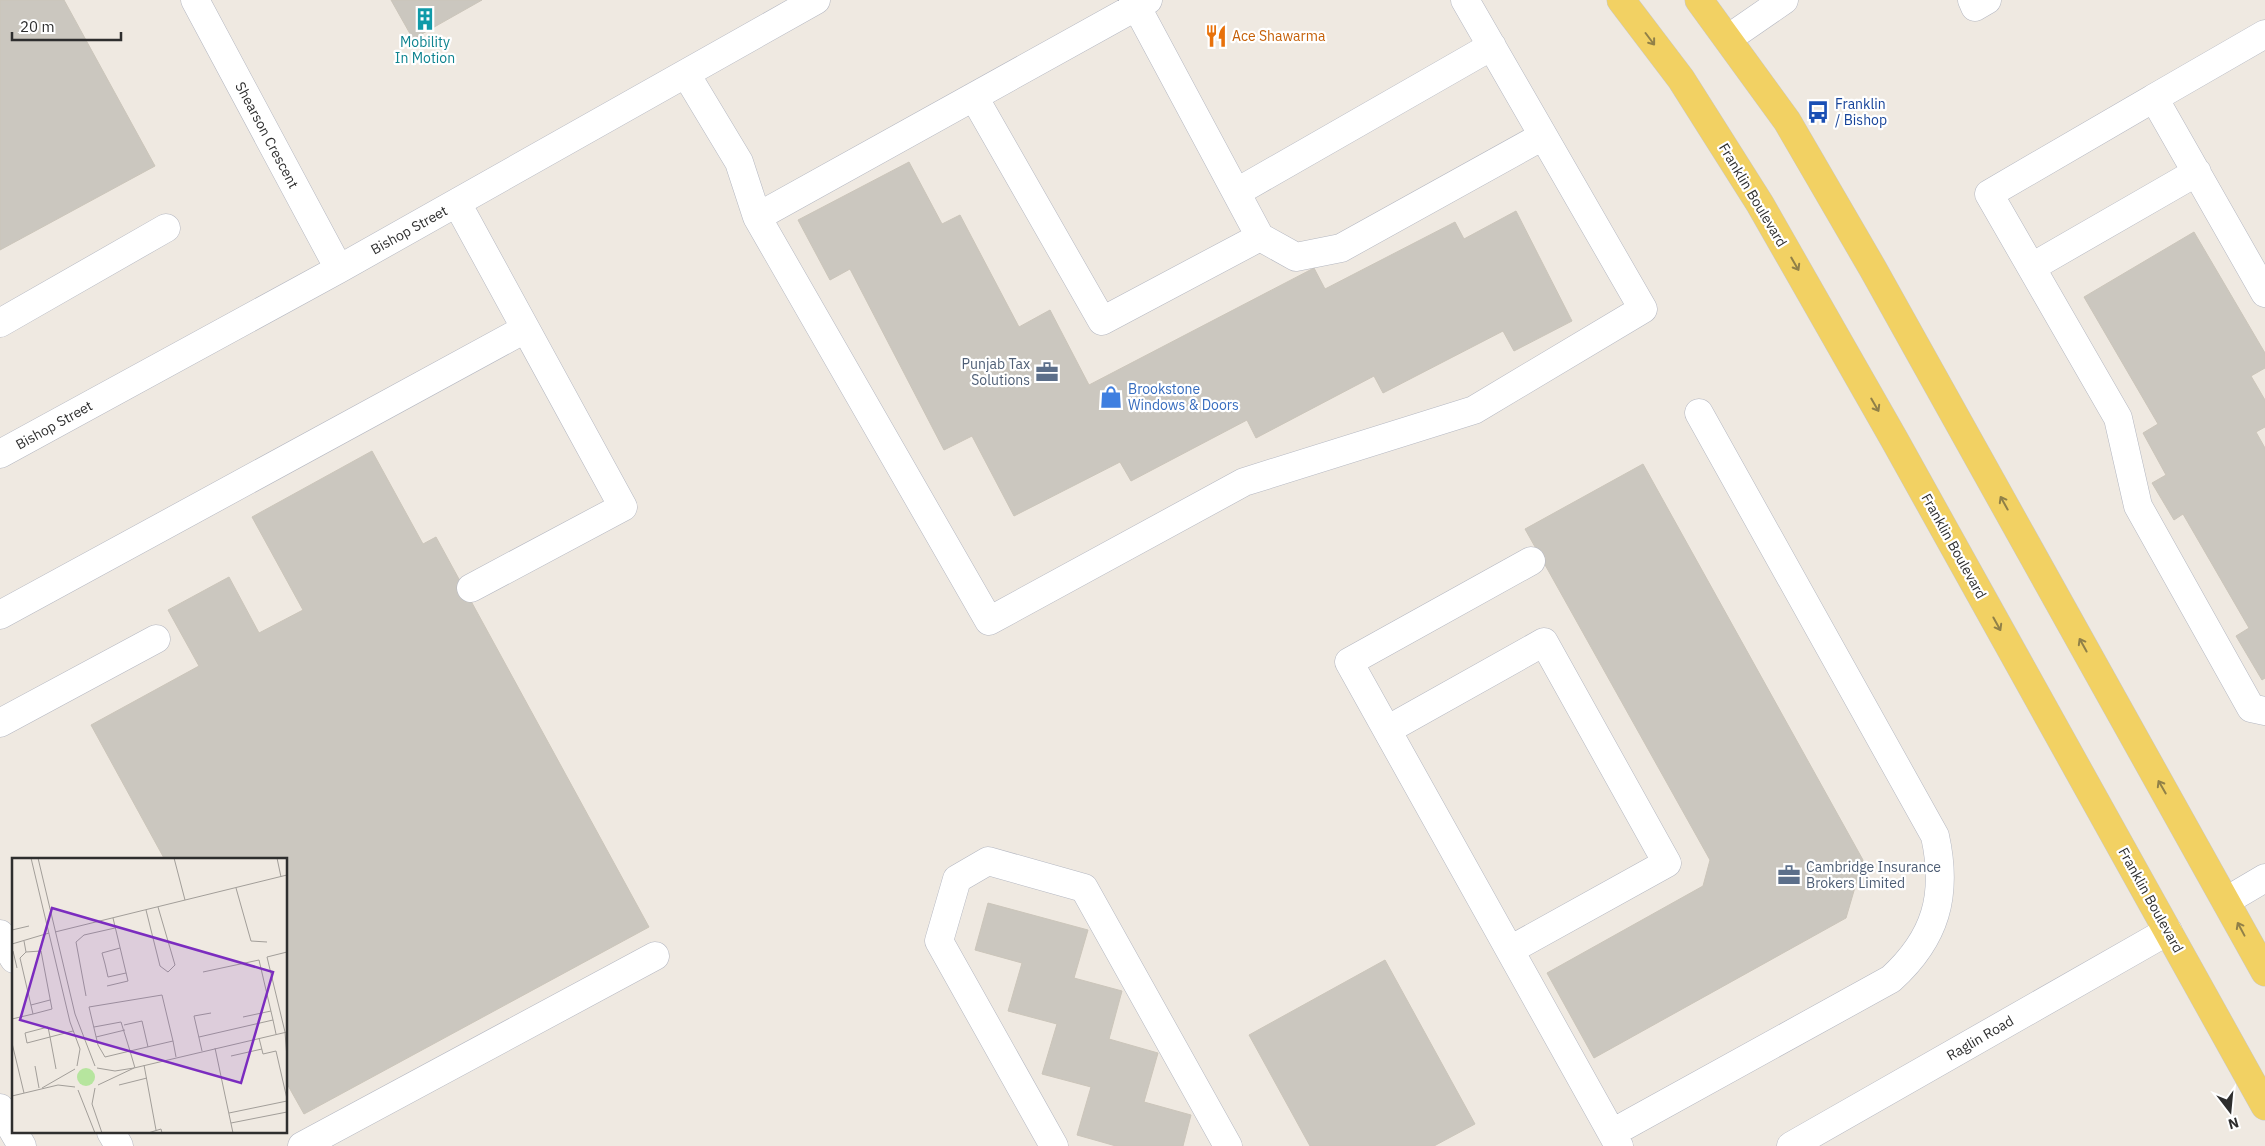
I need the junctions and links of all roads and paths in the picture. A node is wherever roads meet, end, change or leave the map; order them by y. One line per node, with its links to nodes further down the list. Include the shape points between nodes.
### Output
1 (195, 0): 24 (street, Shearson Crescent)
2 (816, 0): 13 (street, Bishop Street)
3 (1465, 0): 12 (street)
4 (1621, 0): 39 (main road, Franklin Boulevard, one-way to 39, via 1681,79 1760,204)
5 (1699, 0): 11 (main road)
6 (1784, 0): 11 (street)
7 (1972, 0): 8 (street, via 1976,7)
8 (1987, 0)
9 (1139, 2): 14 (street); 18 (street)
10 (2265, 34): 15 (street)
11 (1729, 38): 38 (main road, one-way to 11, via 1873,269 1787,121)
12 (1492, 46): 16 (street); 18 (street)
13 (686, 74): 19 (street, Bishop Street); 20 (street, via 738,162)
14 (974, 97): 20 (street); 22 (street, via 1102,321)
15 (2154, 98): 17 (street); 23 (street, via 1989,194)
16 (1543, 136): 20 (street, via 1643,309 1474,410 1244,482 989,621); 22 (street, via 1341,248 1296,256)
17 (2197, 172): 23 (street); 25 (street)
18 (1237, 192): 22 (street)
19 (457, 203): 24 (street, Bishop Street); 27 (street)
20 (757, 217)
21 (166, 228): 26 (street)
22 (1260, 237)
23 (2032, 267): 34 (street, via 2118,418 2138,506 2251,708)
24 (339, 269): 29 (street, Bishop Street)
25 (2265, 293)
26 (0, 323)
27 (525, 329): 31 (street, via 623,506); 32 (street)
28 (1699, 413): 50 (street, via 1935,836 1941,861 1941,887 1929,931 1906,965 1891,979)
29 (0, 454)
30 (1531, 561): 36 (street, via 1349,662)
31 (471, 588)
32 (0, 615)
33 (156, 639): 35 (street)
34 (2265, 710)
35 (0, 723)
36 (1387, 730): 41 (street); 41 (street, via 1544,642 1667,863)
37 (2265, 878): 38 (street)
38 (2226, 901): 44 (main road, one-way to 38)
39 (2168, 930): 45 (main road, Franklin Boulevard); 56 (street, Raglin Road)
40 (0, 934): 42 (street)
41 (1510, 950): 50 (street)
42 (12, 955)
43 (656, 956): 53 (street)
44 (2265, 972)
45 (2265, 1106)
46 (0, 1108): 47 (street)
47 (12, 1129)
48 (15, 1134): 51 (street)
49 (112, 1134): 52 (street)
50 (1615, 1140)
51 (22, 1146)
52 (119, 1146)
53 (302, 1146)
54 (1054, 1146): 55 (street, via 939,941 957,879 988,861 1084,888)
55 (1228, 1146)
56 (1791, 1146)

